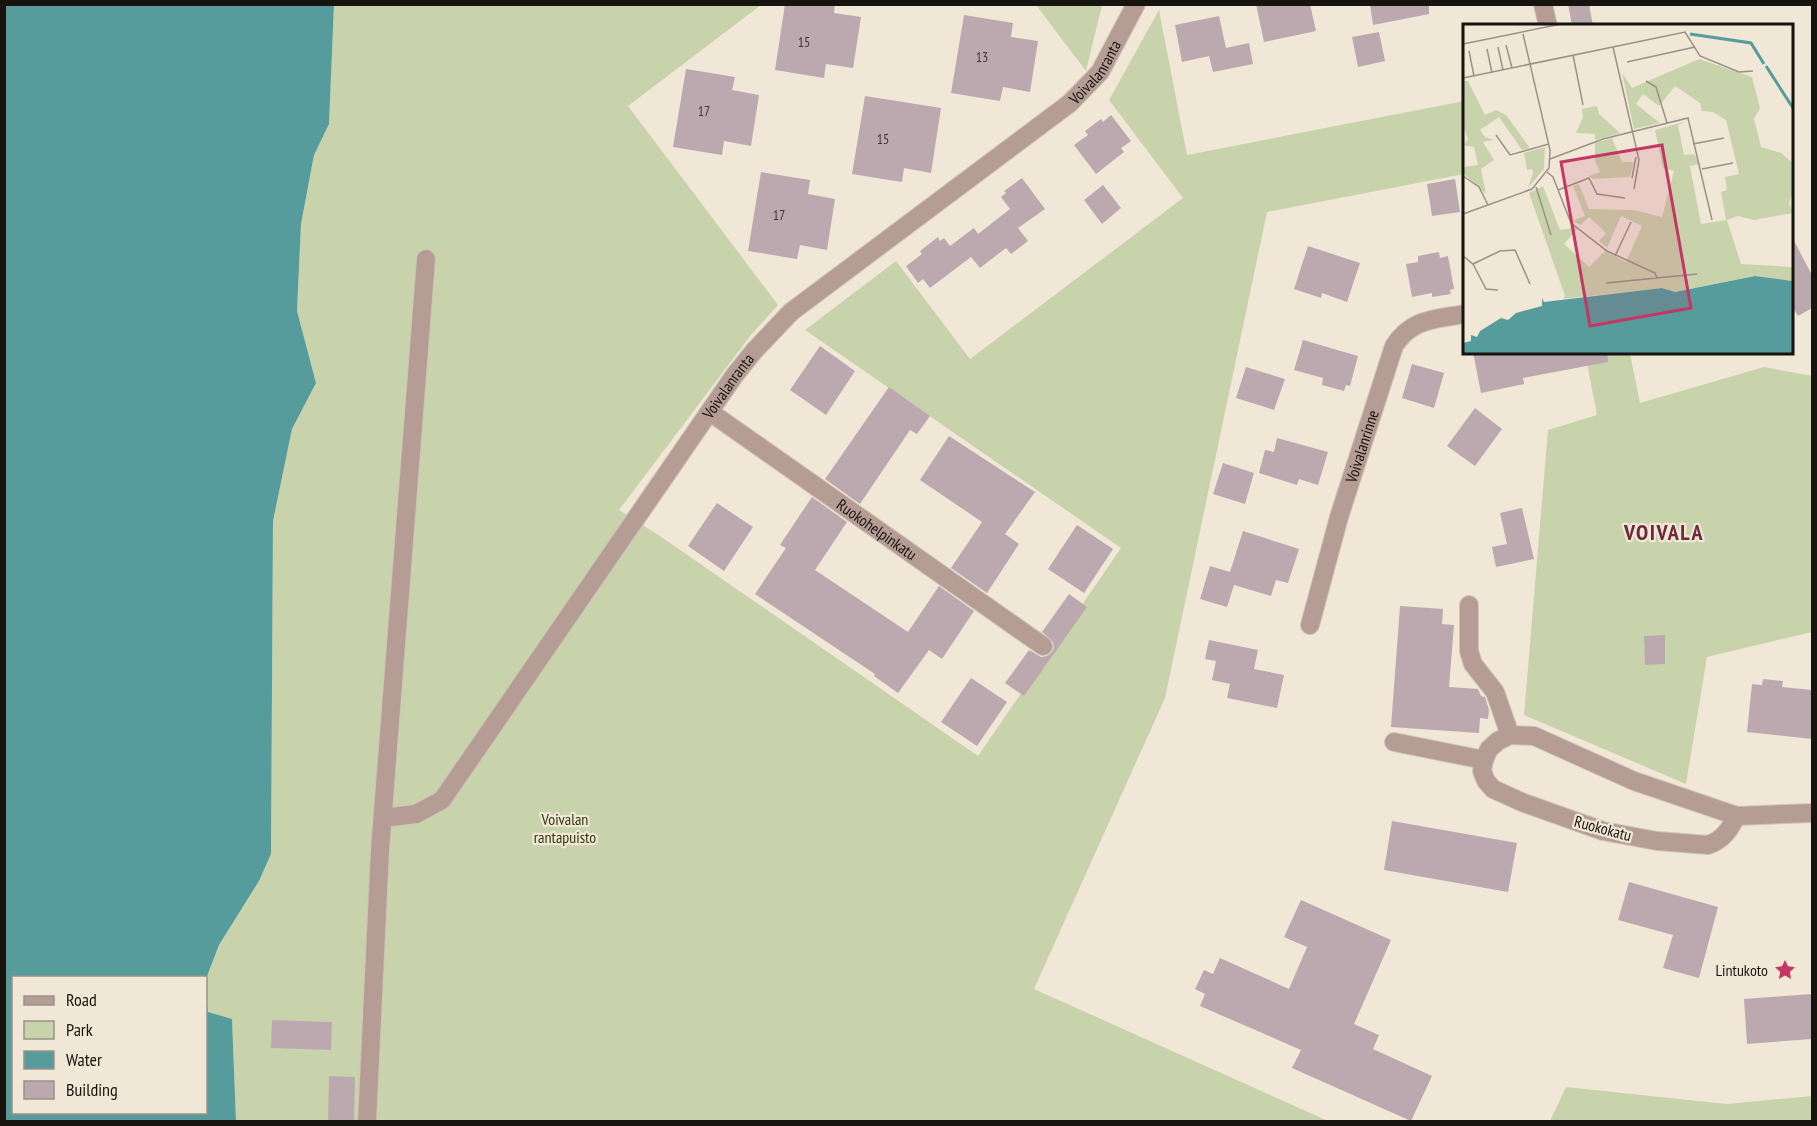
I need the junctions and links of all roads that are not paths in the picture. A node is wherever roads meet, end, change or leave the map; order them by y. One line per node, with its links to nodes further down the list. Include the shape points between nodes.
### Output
1 (1136, 4): 6 (street, Voivalanranta, via 1100,72 1086,88 791,312 754,351)
2 (1543, 4): 3 (street)
3 (1548, 24)
4 (426, 259): 15 (street)
5 (1463, 314): 8 (street, Voivalanrinne, via 1416,324 1402,333 1394,346 1339,517)
6 (710, 412): 9 (street, Ruokohelpinkatu); 15 (street, Voivalanranta, via 442,800 416,814)
7 (1469, 605): 10 (street, via 1469,651 1473,664 1495,692)
8 (1310, 625)
9 (1043, 646)
10 (1510, 735): 12 (street, via 1489,749); 14 (street, via 1534,736 1634,781)
11 (1394, 742): 12 (street)
12 (1484, 760): 14 (street, Ruokokatu, via 1482,771 1493,789 1603,831 1708,845 1718,841)
13 (1812, 813): 14 (street)
14 (1737, 816)
15 (383, 818): 16 (street)
16 (367, 1122)

